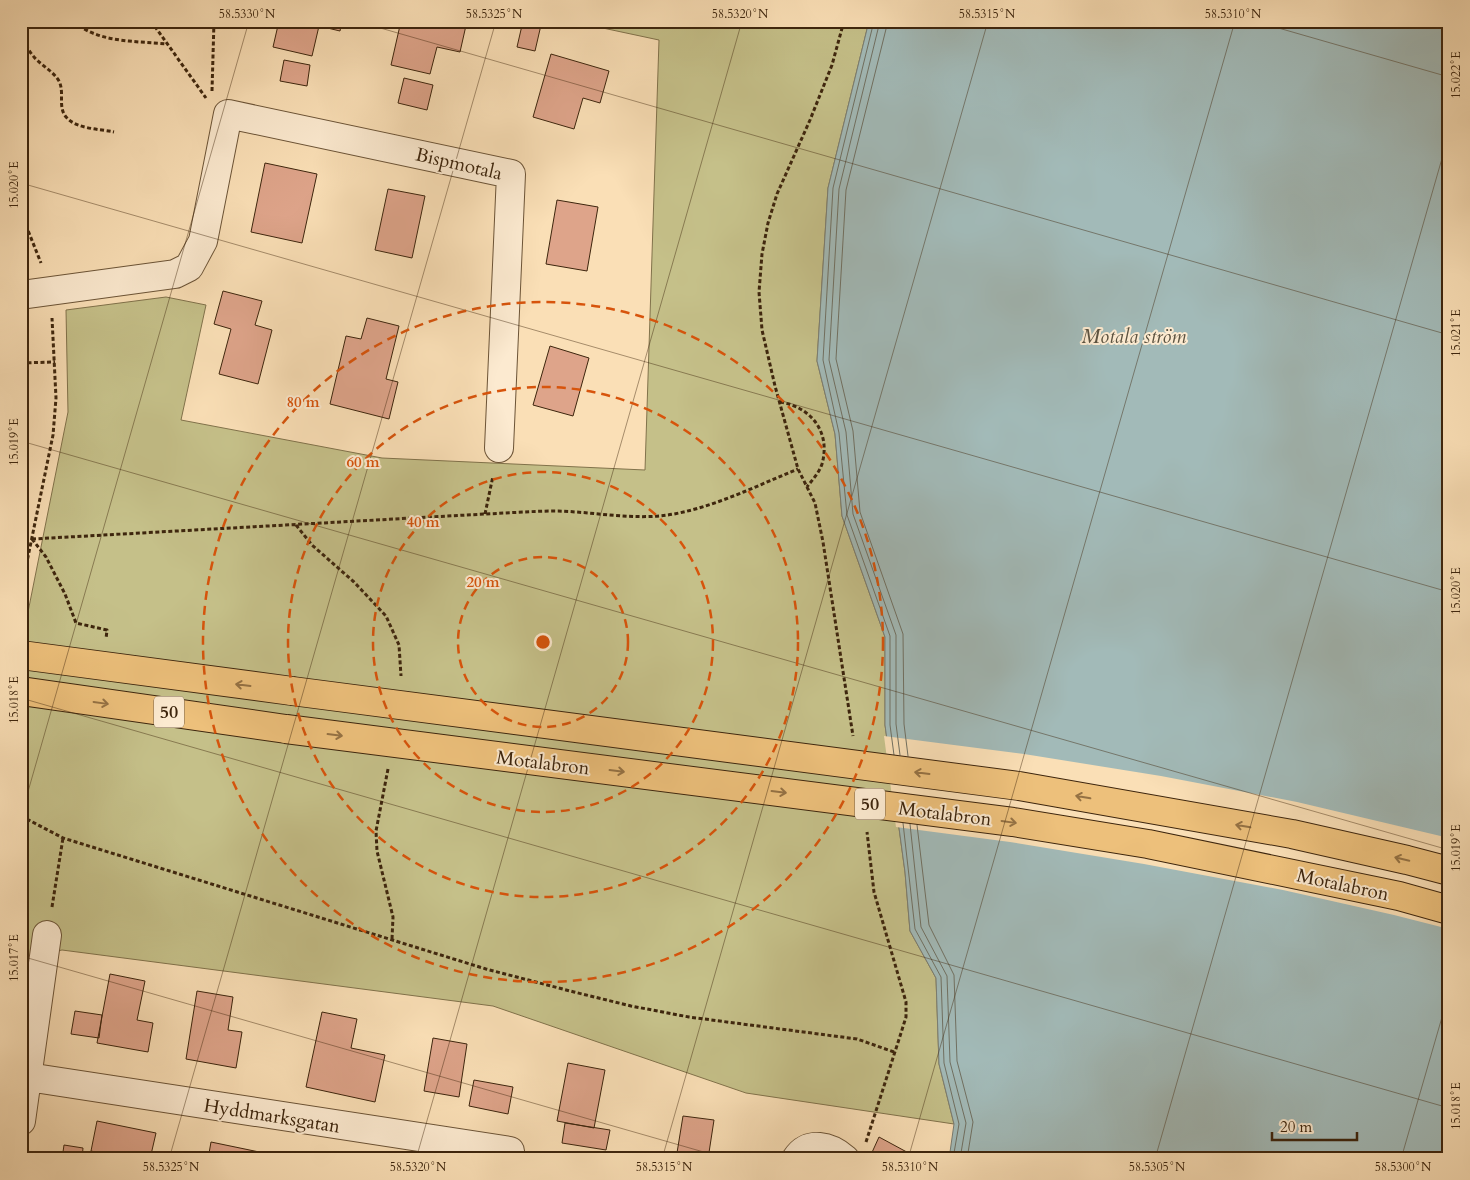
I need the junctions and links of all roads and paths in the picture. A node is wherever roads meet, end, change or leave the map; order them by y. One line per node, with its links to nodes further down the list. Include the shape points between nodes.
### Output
1 (74, 21): 6 (path, via 90,33)
2 (151, 21): 6 (path)
3 (214, 21): 7 (path)
4 (844, 21): 14 (path, via 810,120 777,194 762,254 759,292 762,330)
5 (21, 34): 8 (path, via 34,57 54,74 60,84 62,110 67,119)
6 (167, 44): 7 (path)
7 (219, 110): 10 (street, via 203,241 189,267 175,274); 15 (street, Bispmotala, via 511,174)
8 (114, 132)
9 (21, 213): 10 (path)
10 (49, 292): 11 (street); 12 (path)
11 (21, 296)
12 (55, 362): 13 (path); 18 (path, via 53,435)
13 (21, 363)
14 (780, 402): 16 (path, via 802,409 811,416 822,434 822,464); 17 (path, via 798,469 718,502 667,515)
15 (499, 448): 17 (path)
16 (807, 487)
17 (485, 514): 18 (path)
18 (32, 539): 19 (path); 20 (path, via 46,556 76,623 107,630)
19 (21, 591)
20 (106, 641)
21 (21, 655): 25 (highway, Motalabron / 50, one-way to 21, bridge, via 1292,834 1019,786)
22 (21, 691): 26 (highway, Motalabron / 50, one-way to 26, bridge, via 1013,822 1148,844 1389,894)
23 (21, 816): 24 (path)
24 (63, 838): 27 (path); 28 (path, via 486,969 574,992 690,1017 857,1039)
25 (1449, 871)
26 (1449, 910)
27 (47, 935): 29 (street)
28 (894, 1052)
29 (28, 1077): 30 (street); 31 (street, Hyddmarksgatan, via 510,1151)
30 (21, 1121)
31 (509, 1159)
32 (796, 1159): 33 (street, via 801,1151 817,1146 837,1151)
33 (845, 1159)

